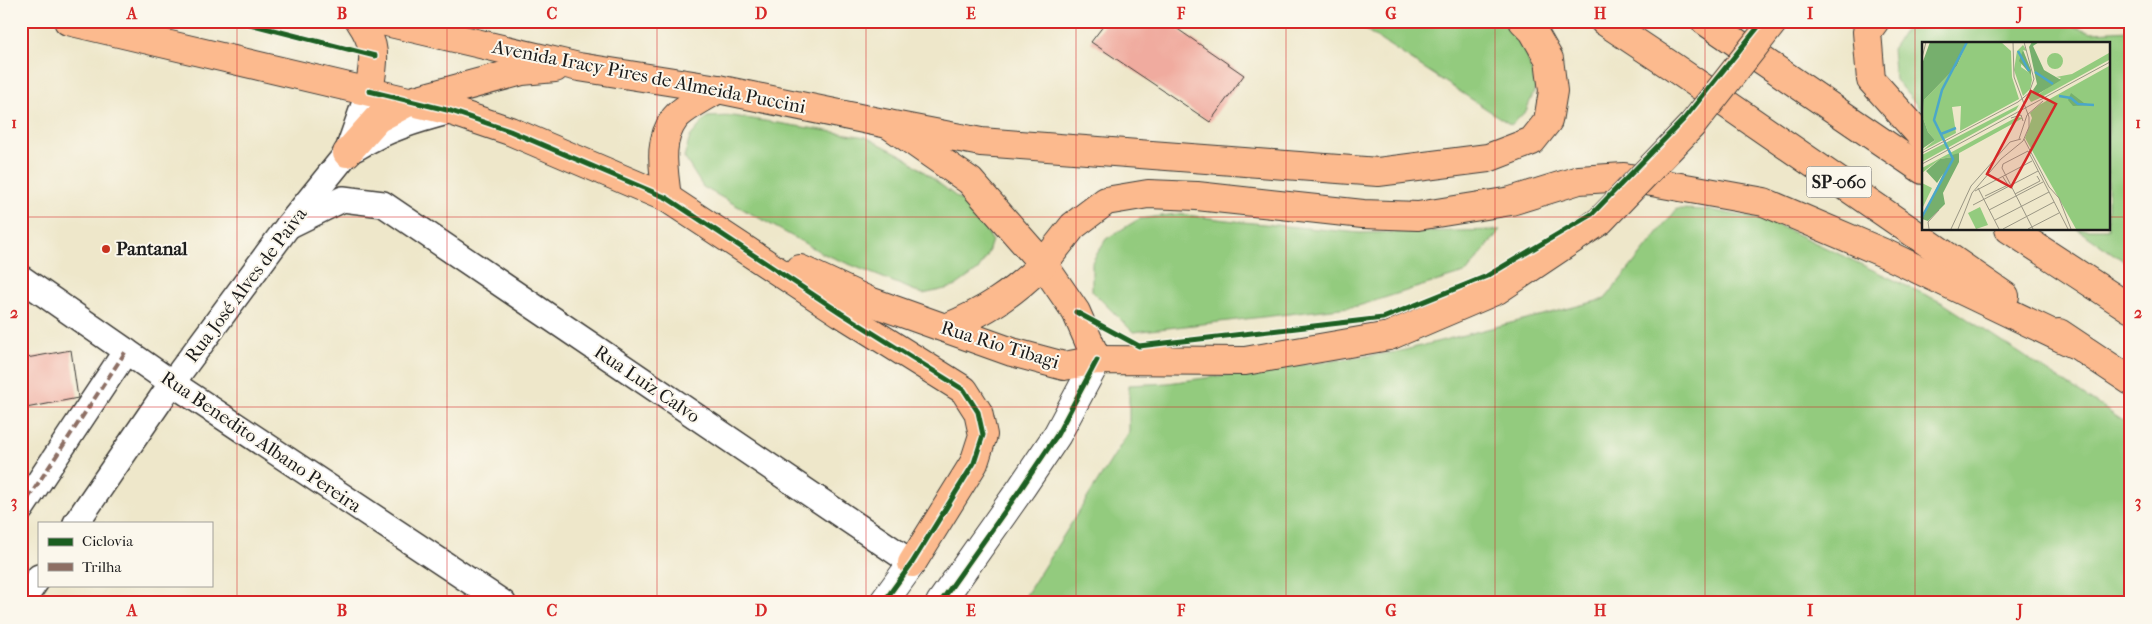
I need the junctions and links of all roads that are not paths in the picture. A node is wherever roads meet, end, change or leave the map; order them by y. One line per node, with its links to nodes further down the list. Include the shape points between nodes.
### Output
1 (68, 21): 11 (main road, via 318,81)
2 (360, 21): 11 (main road, via 370,36 375,56)
3 (382, 21): 9 (main road, Avenida Iracy Pires de Almeida Puccini)
4 (1524, 21): 14 (main road, Avenida Iracy Pires de Almeida Puccini, via 1549,58 1553,91 1548,121 1532,141 1488,158 1378,172 982,142)
5 (1604, 21): 26 (main road, SP-060)
6 (1705, 21): 17 (main road, SP-060)
7 (1774, 21): 28 (main road, Rua Rio Tibagi, bridge, via 1693,124 1600,221 1497,290 1388,336 1245,361)
8 (1875, 21): 15 (main road, via 1867,32 1871,80)
9 (579, 66): 10 (main road, Avenida Iracy Pires de Almeida Puccini); 12 (main road, via 522,71)
10 (718, 89): 14 (main road, Avenida Iracy Pires de Almeida Puccini); 18 (main road, via 676,117 663,141)
11 (369, 90): 12 (main road); 16 (street, Rua José Alves de Paiva)
12 (411, 101): 13 (main road); 16 (main road, via 377,119)
13 (451, 111): 16 (street, via 409,122 377,135); 18 (main road, via 510,131)
14 (888, 124): 22 (main road, via 970,181)
15 (1922, 137)
16 (347, 153): 19 (street, Rua José Alves de Paiva)
17 (1922, 169)
18 (667, 198): 21 (main road)
19 (288, 226): 30 (street, Rua José Alves de Paiva); 33 (street, Rua Luiz Calvo, via 343,199 383,204)
20 (2011, 230): 24 (main road)
21 (719, 231): 25 (main road, Rua Rio Tibagi, via 869,301); 33 (main road, via 840,313 964,390 978,412 982,435 974,463)
22 (1043, 264): 25 (main road, via 1016,289 975,316); 26 (main road, via 1073,226 1106,201 1148,194 1418,216 1511,201 1579,180 1624,177 1764,202 1886,254); 28 (main road, via 1076,312)
23 (21, 278): 27 (street, Rua Benedito Albano Pereira)
24 (2131, 309)
25 (946, 328): 28 (main road, Rua Rio Tibagi, via 1012,352 1064,366)
26 (2074, 344): 29 (main road, SP-060)
27 (126, 351): 30 (street, Rua Benedito Albano Pereira); 31 (street)
28 (1097, 360): 36 (street, via 1057,435)
29 (2131, 380)
30 (172, 383): 32 (street, Rua José Alves de Paiva); 34 (street, Rua Benedito Albano Pereira)
31 (21, 509)
32 (77, 522)
33 (912, 563): 35 (street)
34 (502, 603)
35 (883, 603)
36 (940, 603)

